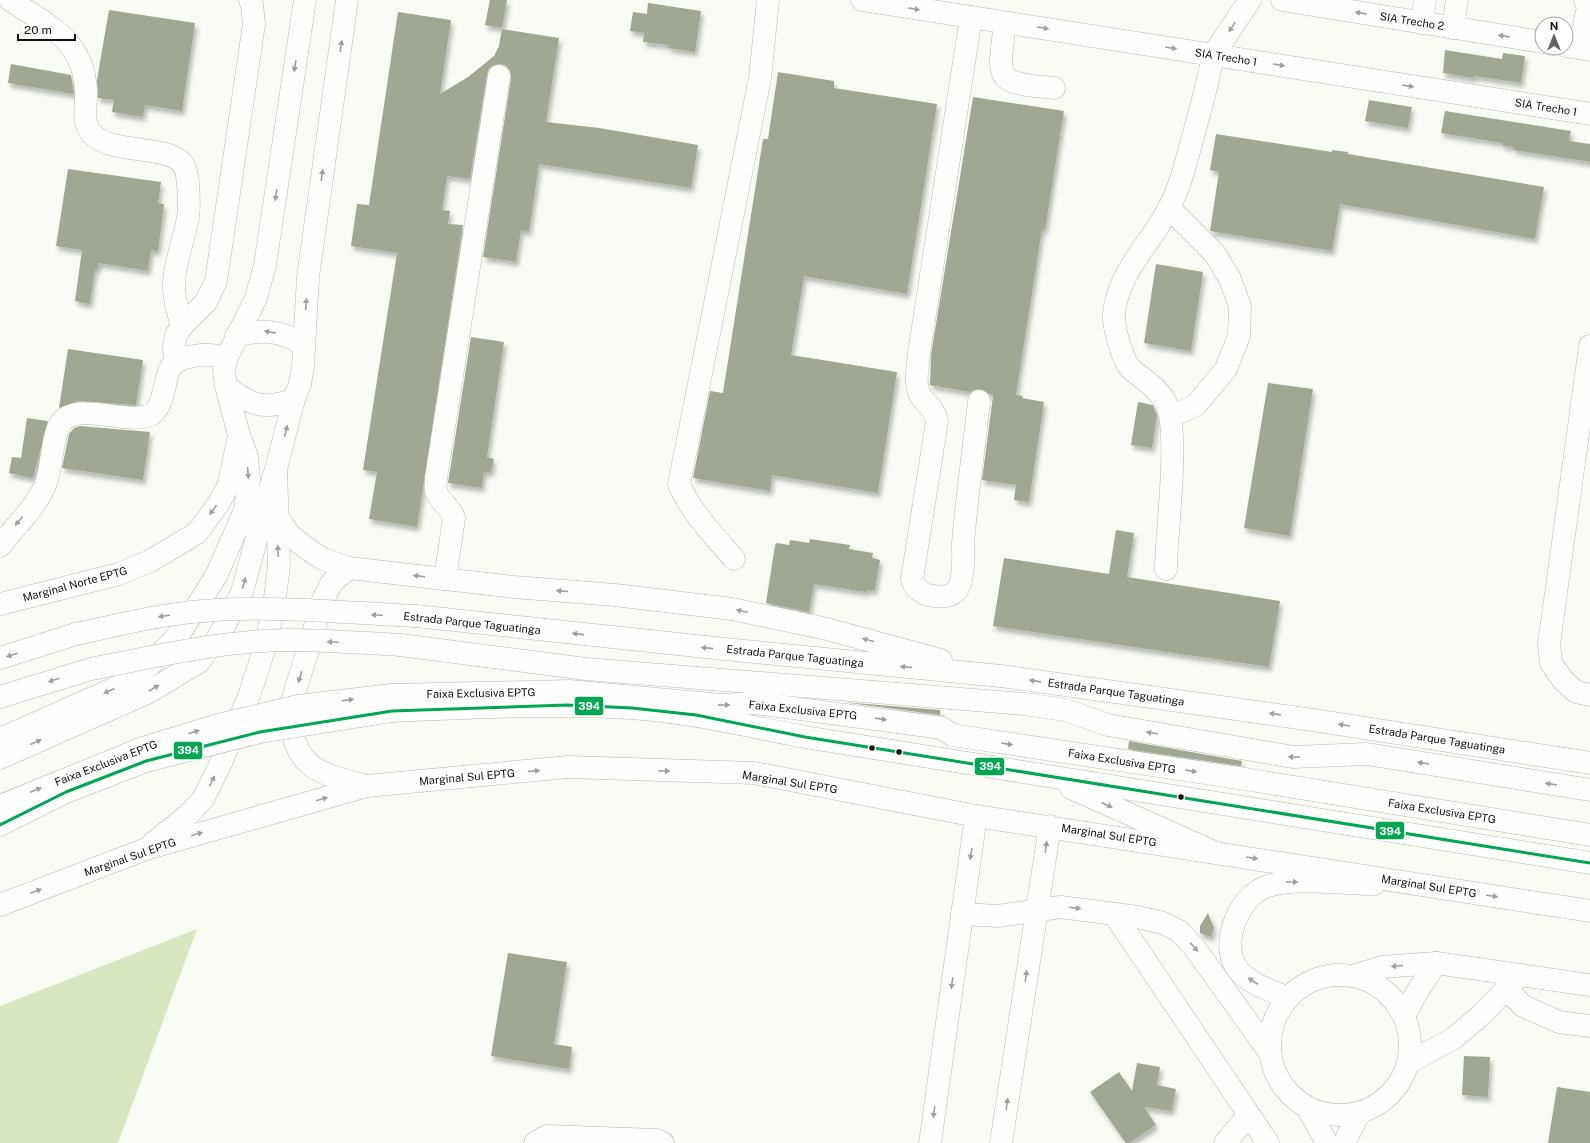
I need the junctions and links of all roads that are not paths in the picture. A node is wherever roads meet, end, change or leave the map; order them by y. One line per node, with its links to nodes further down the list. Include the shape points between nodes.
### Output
1 (10, 0): 23 (main road, via 67,40 78,55 86,90 85,113 92,134 102,141 170,154 184,165 189,193 188,222 174,281 174,295)
2 (250, 0): 23 (main road, via 254,24 216,281 206,302)
3 (305, 0): 24 (main road, one-way to 24, via 265,265 256,298)
4 (347, 0): 25 (main road, one-way to 4, via 308,277)
5 (768, 0): 37 (main road, via 760,78 679,484 685,500)
6 (862, 0): 12 (main road, SIA Trecho 1, one-way to 12)
7 (1250, 0): 18 (main road, one-way to 18)
8 (1282, 0): 14 (main road, SIA Trecho 2, one-way to 8)
9 (1425, 0): 14 (main road)
10 (1457, 0): 15 (main road)
11 (1585, 0): 17 (main road, via 1588,7)
12 (971, 18): 13 (main road, SIA Trecho 1); 31 (main road, via 919,354 917,384 921,397 936,414 937,421 912,579 917,590 927,594 940,597 956,592 963,570 963,543)
13 (1005, 22): 18 (main road, SIA Trecho 1, one-way to 18); 20 (main road, via 1000,68 1003,76 1014,83)
14 (1422, 23): 15 (main road, SIA Trecho 2)
15 (1453, 28): 16 (main road, SIA Trecho 2, one-way to 15)
16 (1534, 41)
17 (1578, 48)
18 (1213, 55): 21 (main road, SIA Trecho 1, one-way to 21); 22 (main road, via 1182,179)
19 (499, 76): 40 (main road, via 436,478 436,491 452,511 454,518)
20 (1054, 88)
21 (1590, 114)
22 (1169, 208): 32 (main road, via 1120,285 1114,314 1115,331 1129,367 1161,395 1166,401); 32 (main road, via 1215,254 1230,279 1240,306 1239,336 1226,369 1196,405)
23 (182, 326): 28 (main road, via 176,335)
24 (236, 336): 25 (main road, one-way to 24, via 290,336 269,331); 27 (main road)
25 (303, 344): 30 (main road, via 303,366)
26 (1590, 346): 44 (main road, via 1549,644 1550,663 1563,680 1576,692)
27 (226, 359): 28 (main road, via 213,354 183,357); 29 (main road)
28 (175, 362): 36 (main road, one-way to 36, via 169,368 162,400 154,413 143,418 76,414 69,415 60,424 47,482 40,498)
29 (226, 386): 30 (main road, via 255,404 279,405); 33 (main road, Marginal Norte EPTG)
30 (294, 399): 34 (main road, one-way to 30)
31 (979, 400)
32 (1171, 417): 39 (main road)
33 (239, 435): 41 (main road, Marginal Norte EPTG, one-way to 41, via 229,484 219,503 197,533 150,561 119,574); 47 (main road, one-way to 47, via 247,457 245,510 216,576 180,633 150,665 126,683)
34 (276, 469): 35 (main road); 49 (main road, one-way to 34, via 147,693 199,662 219,636 242,592)
35 (276, 515): 38 (main road, via 290,535 306,548 323,559); 59 (main road, one-way to 35, via 188,815 203,799 250,696 274,606 279,565)
36 (0, 546)
37 (734, 559)
38 (349, 568): 40 (main road, one-way to 38); 52 (main road, one-way to 52, via 332,582 323,600 290,708 294,739 300,753 309,764 326,776)
39 (1166, 569)
40 (445, 579): 43 (main road, one-way to 40, via 826,629 732,609)
41 (0, 604)
42 (0, 658): 43 (main road, Estrada Parque Taguatinga, one-way to 42, bridge, via 726,650 416,616 253,609 204,611 132,622 76,634)
43 (1001, 676): 50 (main road, Estrada Parque Taguatinga, one-way to 43, via 1313,720)
44 (1590, 695)
45 (0, 697): 53 (main road, Faixa Exclusiva EPTG, one-way to 45, bridge, via 1367,754 1293,757 1108,725 1065,710 1025,704 586,669 400,645 287,640 190,650 91,669)
46 (392, 703): 48 (main road, one-way to 46, bridge); 51 (main road, via 567,705 632,708 696,715 804,737); 58 (main road, Faixa Exclusiva EPTG, one-way to 58, via 569,691 722,705 756,703 942,728 952,735)
47 (0, 739)
48 (145, 754): 54 (main road, Faixa Exclusiva EPTG, one-way to 48); 56 (main road)
49 (0, 758)
50 (1590, 763)
51 (1046, 777): 60 (main road, one-way to 60); 61 (main road)
52 (367, 786): 55 (main road, Marginal Sul EPTG, one-way to 55, via 568,768 754,774); 59 (main road, Marginal Sul EPTG, one-way to 52)
53 (1590, 790)
54 (0, 806)
55 (976, 816): 57 (main road, Marginal Sul EPTG); 66 (main road, one-way to 66)
56 (0, 825)
57 (1050, 826): 60 (main road, Marginal Sul EPTG); 64 (main road, one-way to 57)
58 (1590, 835)
59 (146, 849): 63 (main road, Marginal Sul EPTG, one-way to 59)
60 (1214, 852): 62 (main road, Marginal Sul EPTG, one-way to 62)
61 (1590, 863)
62 (1412, 884): 65 (main road, Marginal Sul EPTG, one-way to 65); 72 (main road, one-way to 62, via 1254,983 1239,972 1232,958 1231,937 1235,917 1249,898 1266,886 1287,882)
63 (0, 905)
64 (1036, 910): 66 (main road, via 998,916); 67 (main road, one-way to 67, via 1061,907); 83 (main road, one-way to 64)
65 (1590, 911)
66 (962, 914): 82 (main road, one-way to 82)
67 (1114, 914): 75 (main road, one-way to 75, via 1164,923 1179,931 1214,974); 79 (main road)
68 (1436, 963): 69 (main road, one-way to 69, via 1382,967); 70 (main road); 73 (main road)
69 (1354, 976): 72 (main road, via 1329,976 1306,984); 73 (main road, via 1375,984 1392,998)
70 (1514, 982): 71 (main road); 74 (main road, via 1523,1006 1559,1022); 76 (main road, via 1481,1016 1454,1038)
71 (1590, 985)
72 (1288, 998): 75 (main road, via 1276,1015 1270,1034)
73 (1404, 1016): 76 (main road, via 1410,1039)
74 (1590, 1026)
75 (1270, 1053): 77 (main road, via 1276,1075 1289,1093)
76 (1408, 1063): 78 (main road, via 1398,1085 1381,1102)
77 (1307, 1107): 78 (main road, via 1324,1113 1342,1115); 86 (main road)
78 (1360, 1112): 87 (main road)
79 (1248, 1116): 84 (main road); 85 (main road)
80 (535, 1143): 81 (main road, via 547,1136 656,1140)
81 (663, 1143)
82 (930, 1143)
83 (1001, 1143)
84 (1226, 1143)
85 (1268, 1143)
86 (1327, 1143)
87 (1344, 1143)

